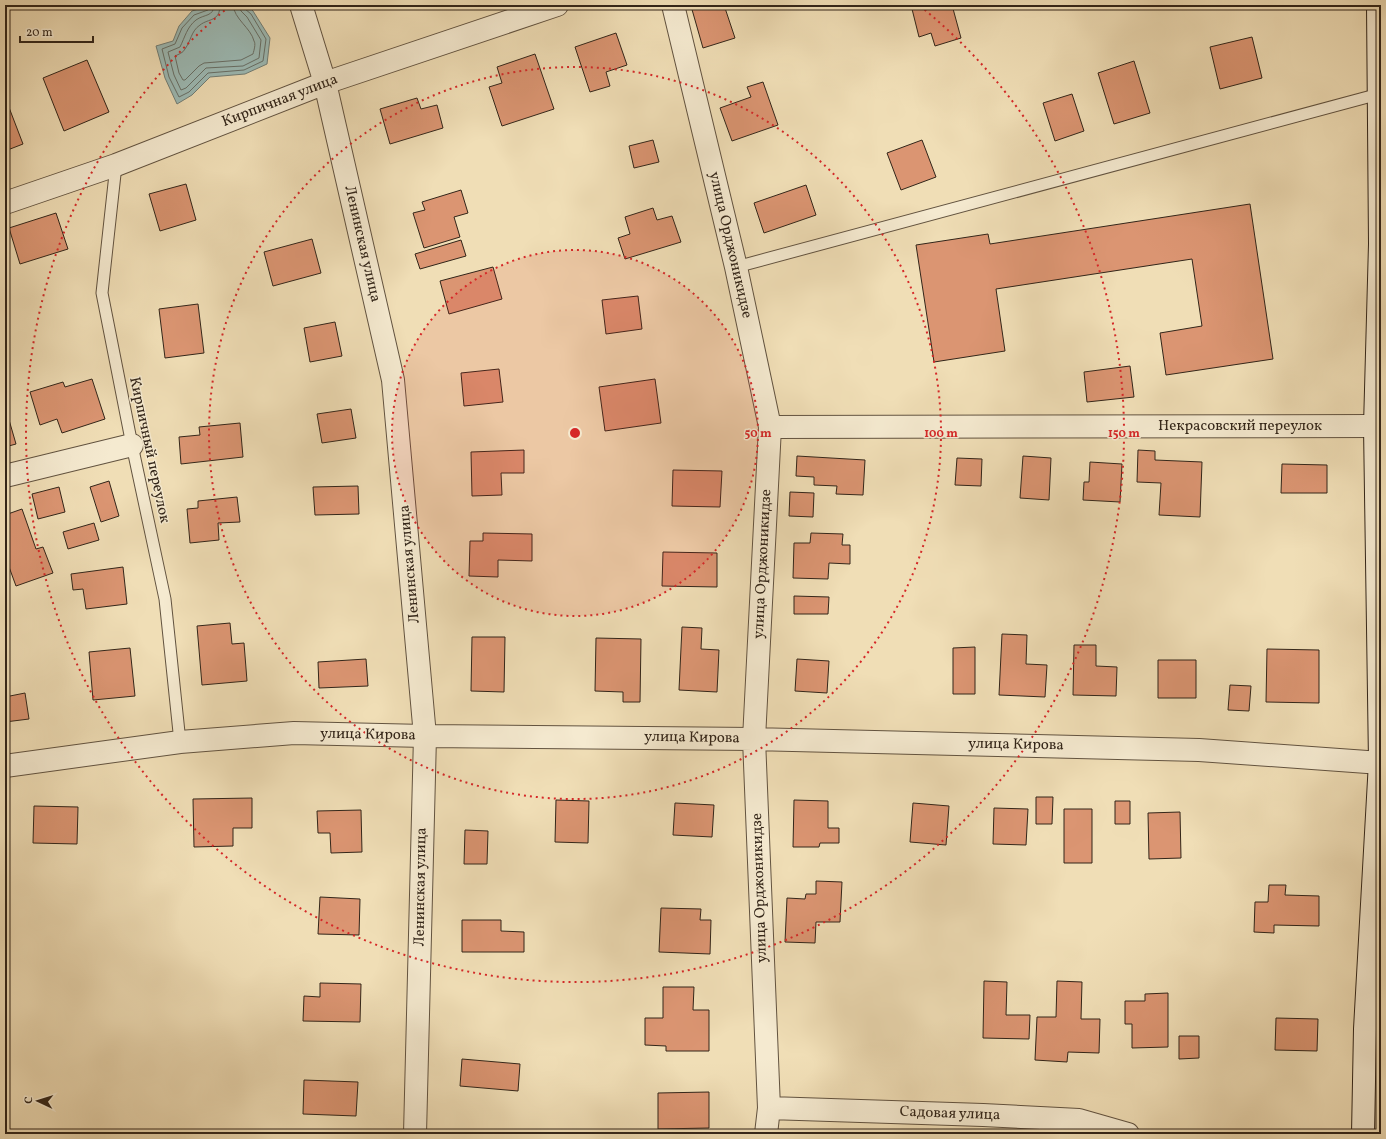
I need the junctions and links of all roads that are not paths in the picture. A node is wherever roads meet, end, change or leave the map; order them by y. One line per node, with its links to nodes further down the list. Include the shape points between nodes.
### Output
1 (301, 5): 5 (street, Ленинская улица)
2 (557, 5): 5 (street, Кирпичная улица)
3 (673, 5): 10 (street, улица Орджоникидзе)
4 (1378, 5): 6 (street)
5 (325, 83): 7 (street, Кирпичная улица); 15 (street, Ленинская улица, via 393,380)
6 (1378, 94): 9 (street); 10 (lane)
7 (116, 165): 8 (street, Кирпичная улица); 13 (lane, Кирпичный переулок, via 102,294)
8 (5, 203)
9 (1380, 244): 11 (street)
10 (736, 267): 12 (street, улица Орджоникидзе)
11 (1375, 426): 12 (street, Некрасовский переулок); 18 (street)
12 (770, 427): 16 (street, улица Орджоникидзе)
13 (132, 445): 14 (street); 17 (lane, Кирпичный переулок, via 165,599)
14 (5, 476)
15 (425, 736): 16 (street, улица Кирова); 17 (street, улица Кирова, via 294,733); 21 (street, Ленинская улица)
16 (754, 739): 18 (street, улица Кирова, via 1199,750); 20 (street, улица Орджоникидзе)
17 (180, 742): 19 (street, улица Кирова)
18 (1380, 763): 24 (street, via 1365,1029)
19 (5, 766)
20 (769, 1108): 22 (street, улица Орджоникидзе); 23 (street, Садовая улица, via 1079,1120)
21 (415, 1134)
22 (766, 1134)
23 (1128, 1134)
24 (1363, 1134)

